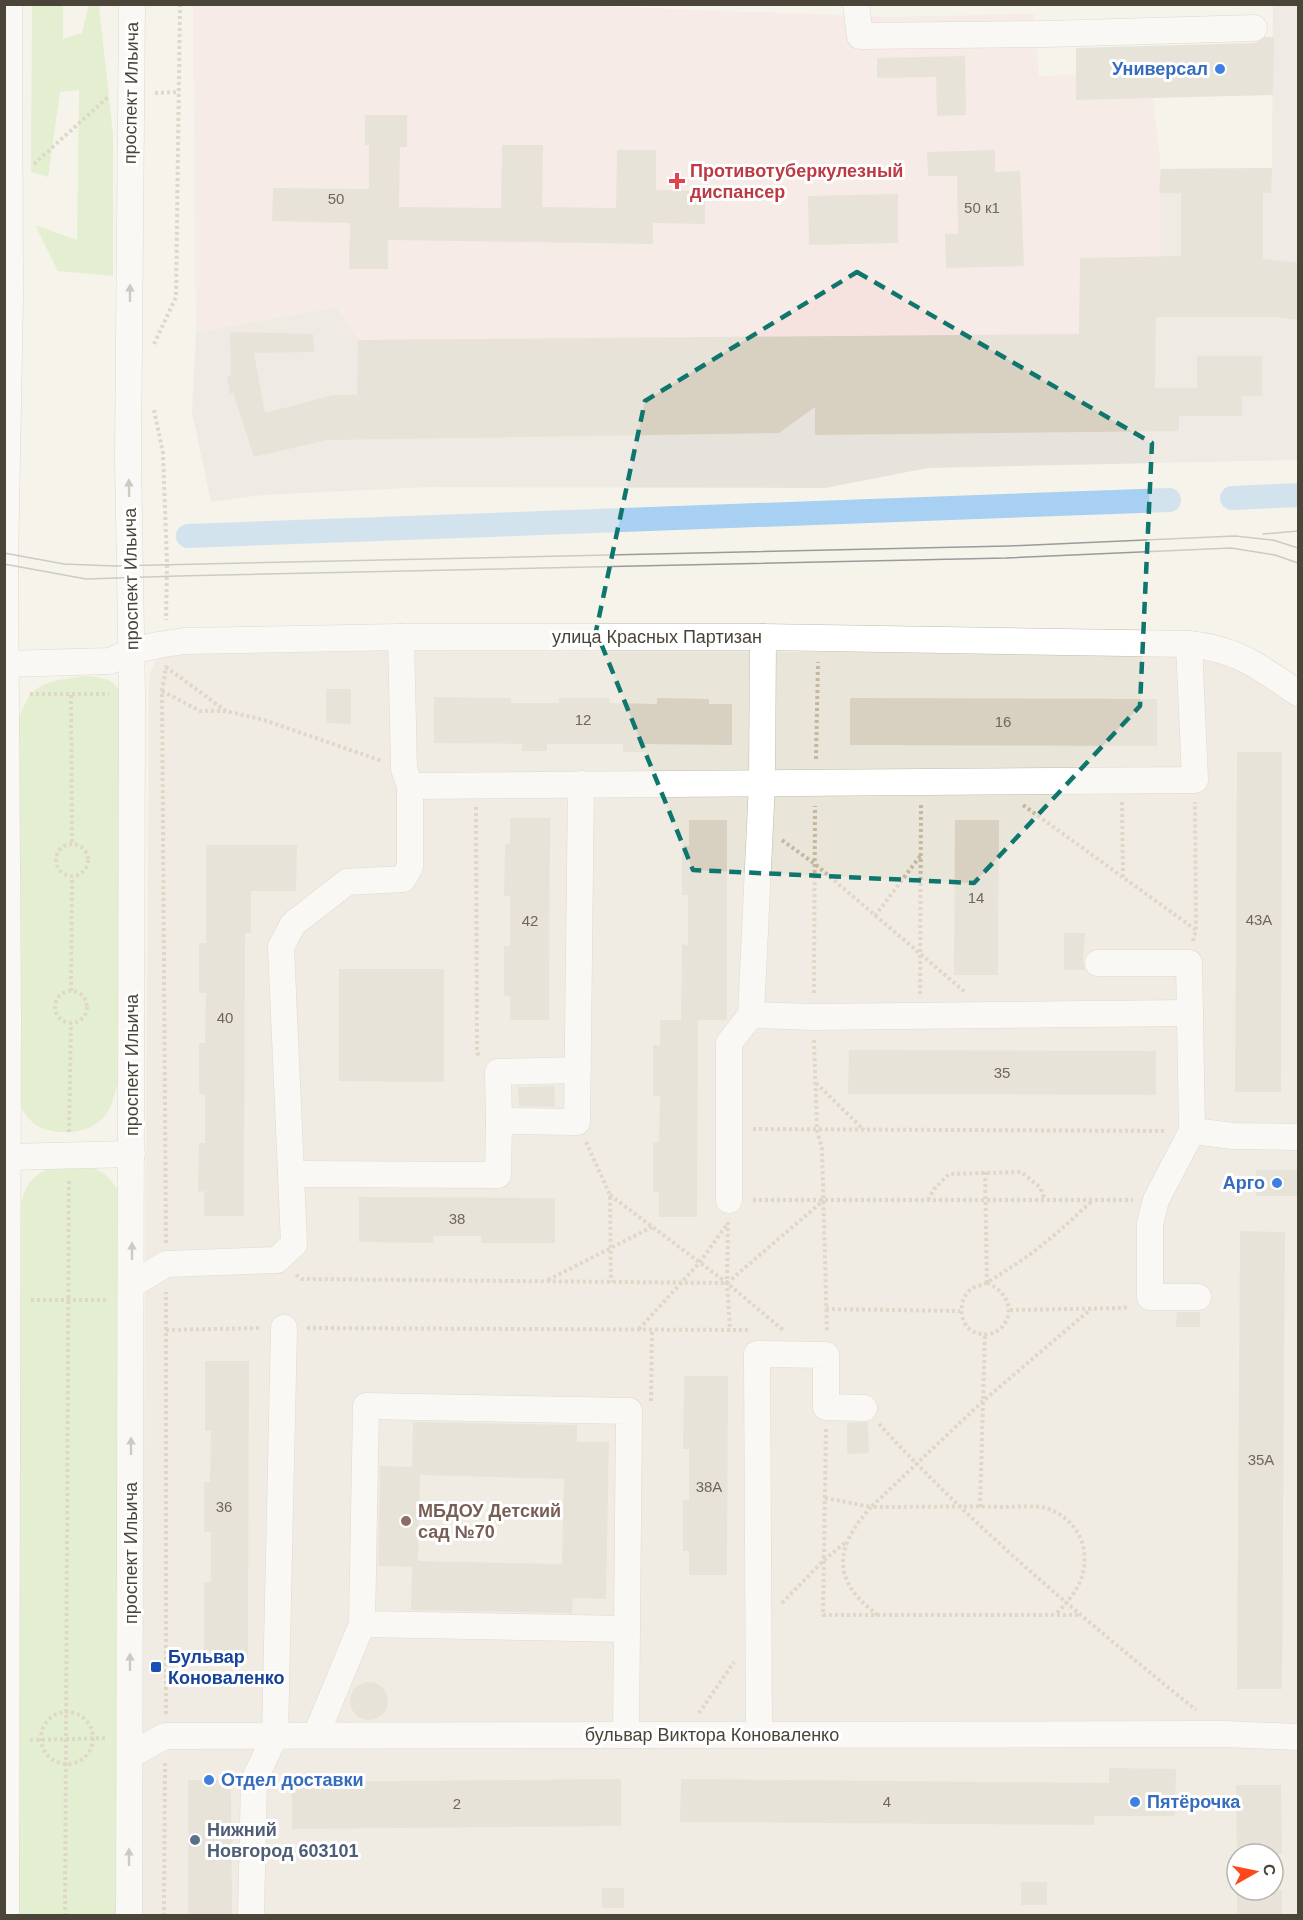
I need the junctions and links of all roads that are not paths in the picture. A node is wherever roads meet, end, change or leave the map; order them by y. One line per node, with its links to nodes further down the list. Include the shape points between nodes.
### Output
1 (9, 4): 5 (street)
2 (132, 4): 9 (street, проспект Ильича, one-way to 2, via 128,457)
3 (856, 4): 4 (street, via 860,36)
4 (1254, 28)
5 (8, 299): 10 (street)
6 (401, 637): 7 (street, улица Красных Партизан); 9 (street, улица Красных Партизан, via 184,641); 13 (street)
7 (763, 637): 8 (street, улица Красных Партизан); 14 (street)
8 (1189, 644): 11 (street, улица Красных Партизан, via 1243,657); 14 (street, via 1195,780)
9 (132, 651): 10 (street, улица Красных Партизан, via 110,661); 24 (street, проспект Ильича)
10 (5, 664): 12 (street)
11 (1299, 693)
12 (5, 711): 18 (street)
13 (407, 778): 15 (street, via 476,785); 26 (street, via 410,867 403,879 347,882 293,924 281,947)
14 (762, 783): 15 (street); 19 (street)
15 (581, 784): 20 (street)
16 (1098, 963): 17 (street, via 1190,963)
17 (1191, 1013): 19 (street); 22 (street)
18 (6, 1014): 25 (street)
19 (751, 1016): 27 (street, via 729,1043)
20 (578, 1070): 21 (street, via 498,1072); 21 (street, via 577,1122)
21 (499, 1121): 26 (street, via 498,1175)
22 (1192, 1131): 23 (street); 29 (street, via 1156,1200 1150,1223 1150,1297)
23 (1299, 1137)
24 (132, 1154): 25 (street, проспект Ильича); 28 (street, проспект Ильича, one-way to 24)
25 (7, 1156): 31 (street)
26 (291, 1174): 28 (street, via 294,1244 277,1260 166,1264)
27 (729, 1211)
28 (131, 1285): 40 (street, проспект Ильича, one-way to 28)
29 (1198, 1297)
30 (284, 1328): 37 (street)
31 (6, 1342): 41 (street)
32 (864, 1408): 36 (street, via 826,1407 826,1355 757,1354)
33 (362, 1624): 34 (street); 34 (street, via 366,1406 629,1411); 38 (street)
34 (627, 1629): 35 (street)
35 (626, 1735): 36 (street, бульвар Виктора Коноваленко); 38 (street, бульвар Виктора Коноваленко)
36 (759, 1735): 39 (street, бульвар Виктора Коноваленко)
37 (275, 1736): 38 (street, бульвар Виктора Коноваленко); 40 (street, бульвар Виктора Коноваленко, via 165,1736); 43 (street, via 254,1780)
38 (316, 1736)
39 (1299, 1737)
40 (130, 1755): 42 (street, проспект Ильича, one-way to 40)
41 (6, 1916)
42 (129, 1916)
43 (251, 1916)

